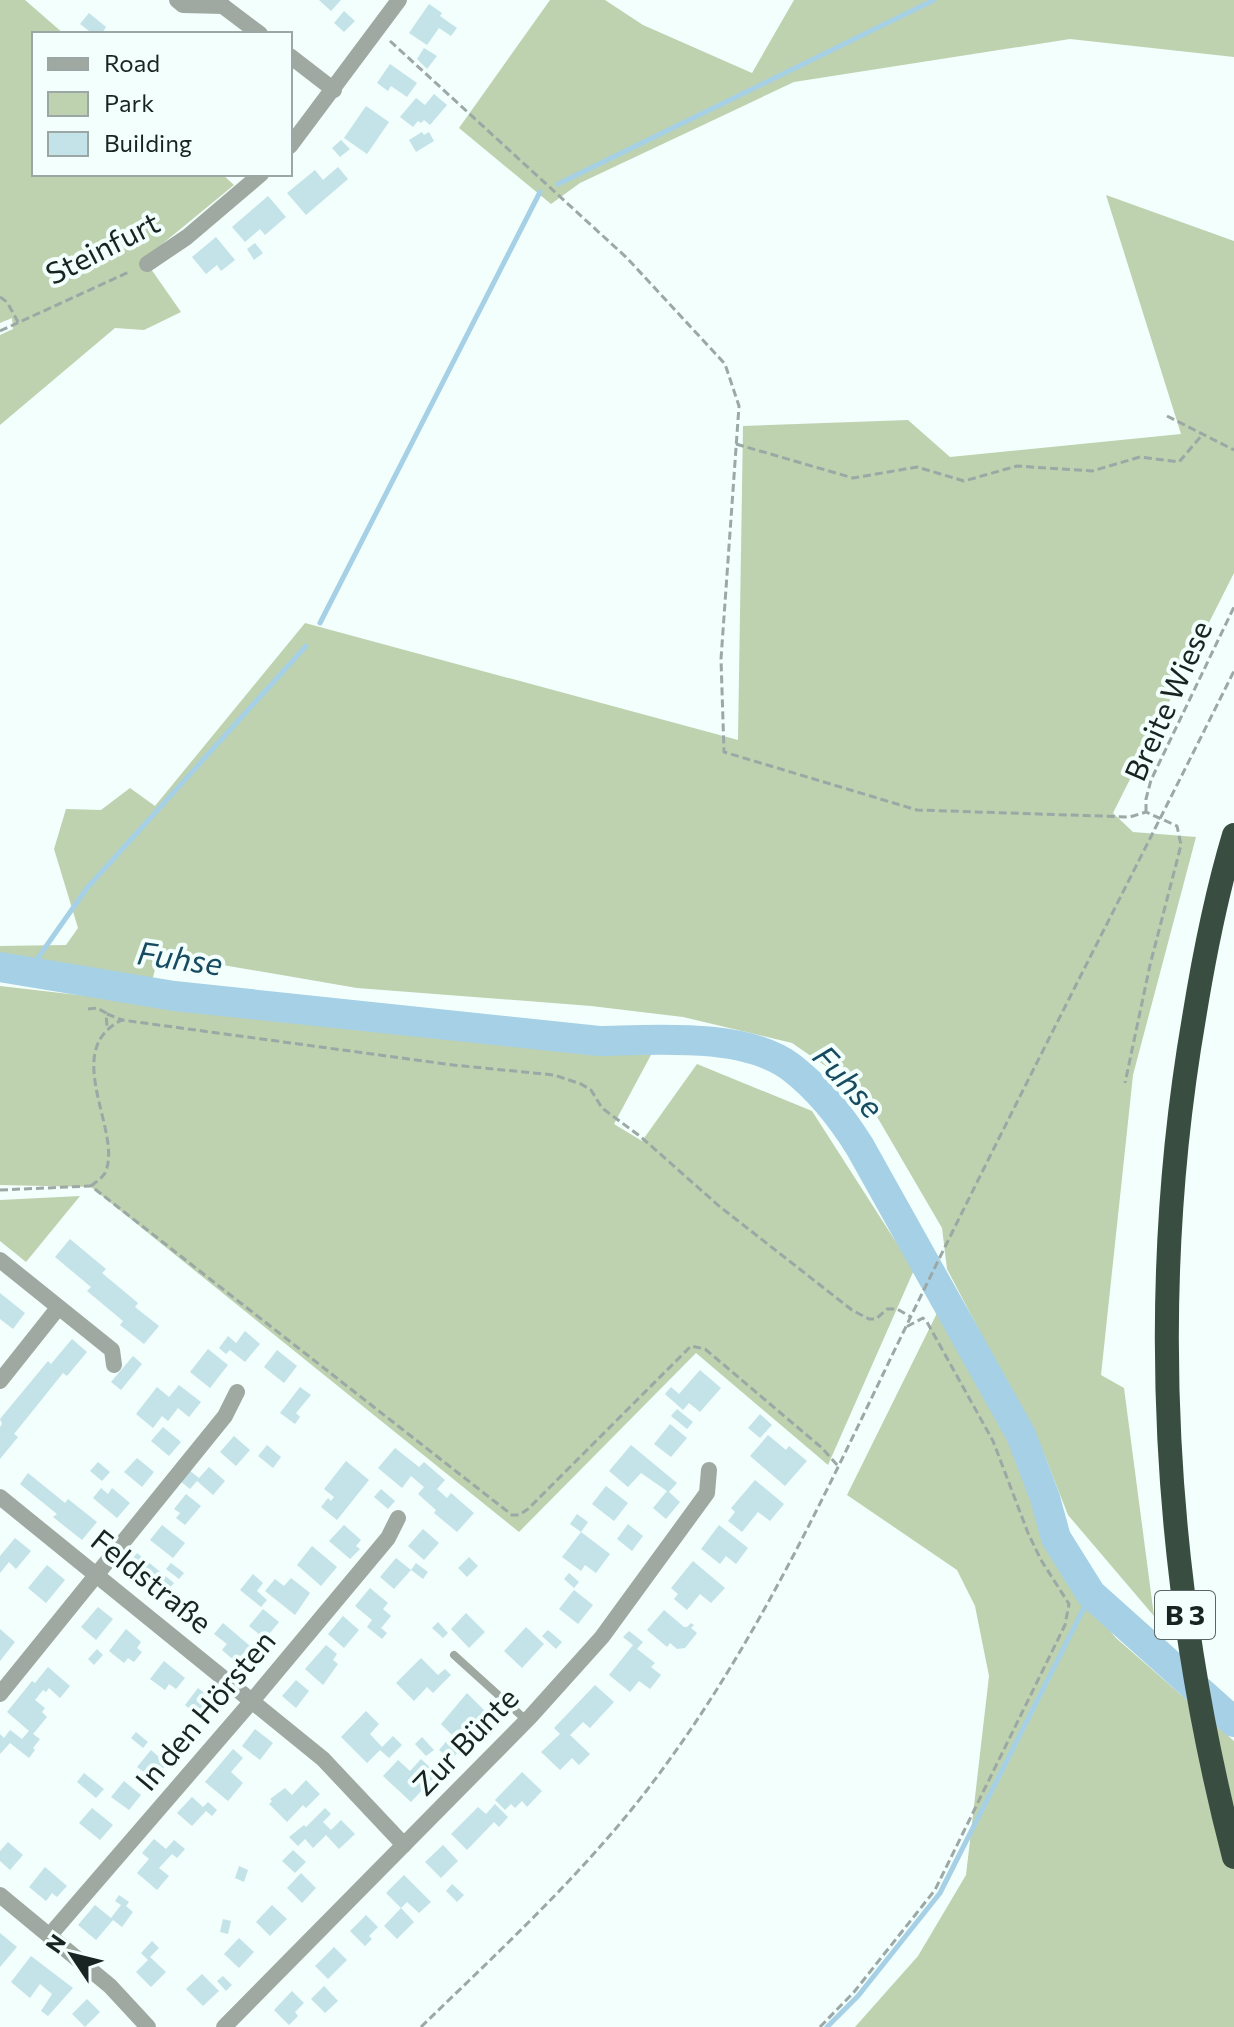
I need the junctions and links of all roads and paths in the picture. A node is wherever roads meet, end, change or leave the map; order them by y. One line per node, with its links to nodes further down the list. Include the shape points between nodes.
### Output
1 (177, 0): 3 (street, via 183,5)
2 (399, 0): 4 (street)
3 (219, 3): 5 (street)
4 (378, 30): 7 (street); 16 (path, via 627,258 725,364 739,406)
5 (257, 32)
6 (292, 58): 7 (street)
7 (334, 90): 8 (street)
8 (292, 143)
9 (259, 176): 10 (street, Steinfurt)
10 (147, 264): 12 (path, Steinfurt)
11 (0, 297): 12 (path)
12 (18, 322): 13 (path, Steinfurt)
13 (0, 331)
14 (1167, 416): 15 (path)
15 (1203, 434): 16 (path, via 1179,462 1140,457 1092,471 1017,466 964,481 917,467 853,478); 17 (path)
16 (736, 444): 20 (path, via 721,659 724,752 917,810 1130,817)
17 (1234, 450)
18 (1234, 607): 20 (path, Breite Wiese, via 1151,780)
19 (1234, 671): 21 (path)
20 (1146, 812): 21 (path)
21 (1160, 819): 27 (path, via 1177,826 1181,845); 32 (path)
22 (1234, 835): 47 (highway, B 3, via 1210,929 1182,1088 1170,1221 1167,1369 1185,1615)
23 (88, 1009): 24 (path)
24 (106, 1014): 25 (path); 26 (path)
25 (122, 1020): 26 (path); 32 (path, via 554,1075 581,1084 602,1108 719,1206 852,1310 869,1319 887,1309)
26 (107, 1031): 28 (path, via 93,1066 107,1169)
27 (1125, 1083)
28 (91, 1186): 29 (path); 37 (path, via 506,1512 519,1515 528,1509 691,1346 705,1349)
29 (0, 1190)
30 (0, 1260): 31 (street)
31 (58, 1308): 34 (street, via 112,1350); 35 (street)
32 (911, 1317): 33 (path)
33 (906, 1327): 37 (path); 53 (path, via 923,1318 927,1322 993,1441 1028,1533 1069,1604 1065,1625 935,1890)
34 (114, 1365)
35 (0, 1381)
36 (237, 1392): 41 (street, via 225,1416)
37 (839, 1468): 52 (path, via 744,1650 647,1790 553,1900)
38 (709, 1470): 45 (street, Zur Bünte, via 707,1493 690,1517 602,1637)
39 (0, 1497): 41 (street, Feldstraße)
40 (398, 1518): 44 (street, In den Hörsten, via 388,1538)
41 (96, 1574): 43 (street); 44 (street, Feldstraße)
42 (454, 1655): 45 (lane)
43 (0, 1694)
44 (252, 1701): 46 (street, Feldstraße, via 323,1759); 49 (street, In den Hörsten)
45 (527, 1721): 46 (street, Zur Bünte)
46 (404, 1845): 51 (street, Zur Bünte)
47 (1234, 1857)
48 (0, 1895): 49 (street)
49 (50, 1935): 50 (street)
50 (148, 2027)
51 (224, 2027)
52 (421, 2027)
53 (820, 2027)

